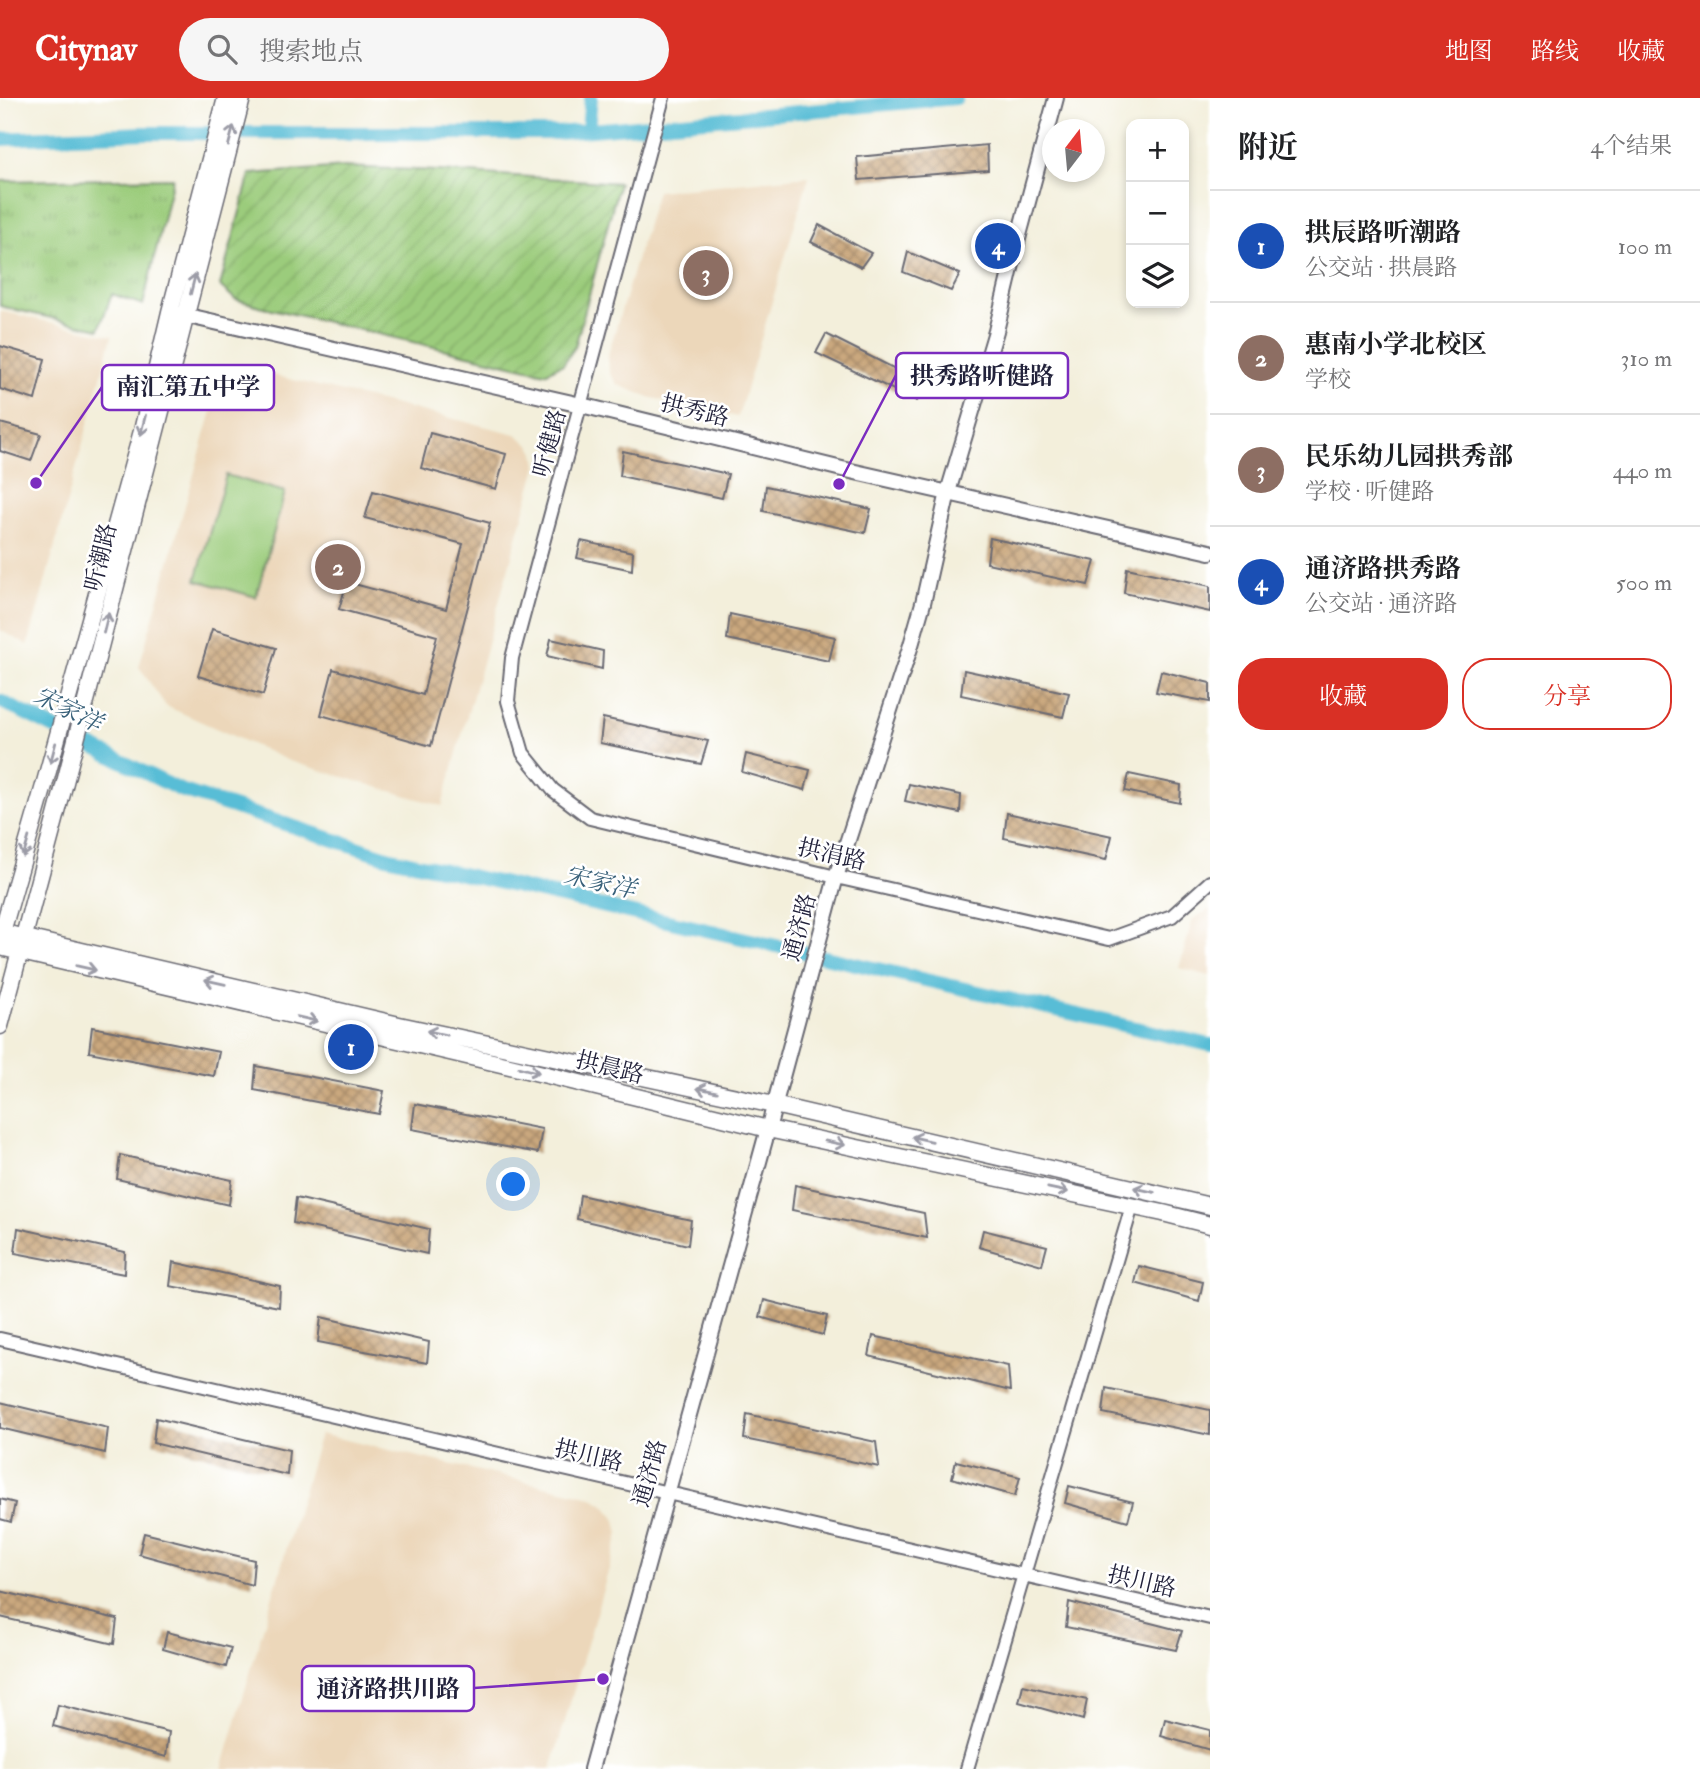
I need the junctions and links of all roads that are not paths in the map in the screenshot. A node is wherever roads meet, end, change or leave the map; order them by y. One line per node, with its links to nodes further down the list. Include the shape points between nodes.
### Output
1 (226, 98): 5 (main road, 听潮路)
2 (242, 98): 5 (main road, 听潮路, one-way to 2)
3 (663, 98): 7 (street, 听健路)
4 (1056, 98): 8 (street, 通济路, via 996,331)
5 (214, 171): 6 (main road, 听潮路)
6 (178, 314): 7 (street, 拱秀路); 13 (main road, 听潮路, one-way to 13); 14 (main road, 听潮路, one-way to 6, via 89,689)
7 (580, 405): 8 (street, 拱秀路); 10 (street, 听健路, via 512,658 508,701 523,753)
8 (948, 492): 9 (street, 拱秀路); 11 (street, 通济路, via 911,645)
9 (1210, 552)
10 (553, 790): 11 (street, 拱涓路, via 590,818)
11 (836, 877): 12 (street, 拱涓路, via 1109,939 1172,916); 16 (street, 通济路)
12 (1210, 882)
13 (0, 938): 14 (main road, 拱晨路)
14 (21, 945): 15 (main road, 听潮路); 16 (main road, 拱晨路, one-way to 14); 17 (main road, 拱晨路, one-way to 17)
15 (0, 1026)
16 (774, 1105): 17 (street, 通济路); 19 (main road, 拱晨路, one-way to 16)
17 (768, 1129): 18 (main road, 拱晨路, one-way to 18); 22 (street, 通济路)
18 (1132, 1206): 20 (main road, 拱晨路); 23 (street)
19 (1210, 1206)
20 (1210, 1225)
21 (0, 1339): 22 (street, 拱川路)
22 (667, 1494): 23 (street, 拱川路); 25 (street, 通济路)
23 (1024, 1576): 24 (street, 拱川路); 26 (street)
24 (1210, 1618)
25 (591, 1769)
26 (967, 1769)

